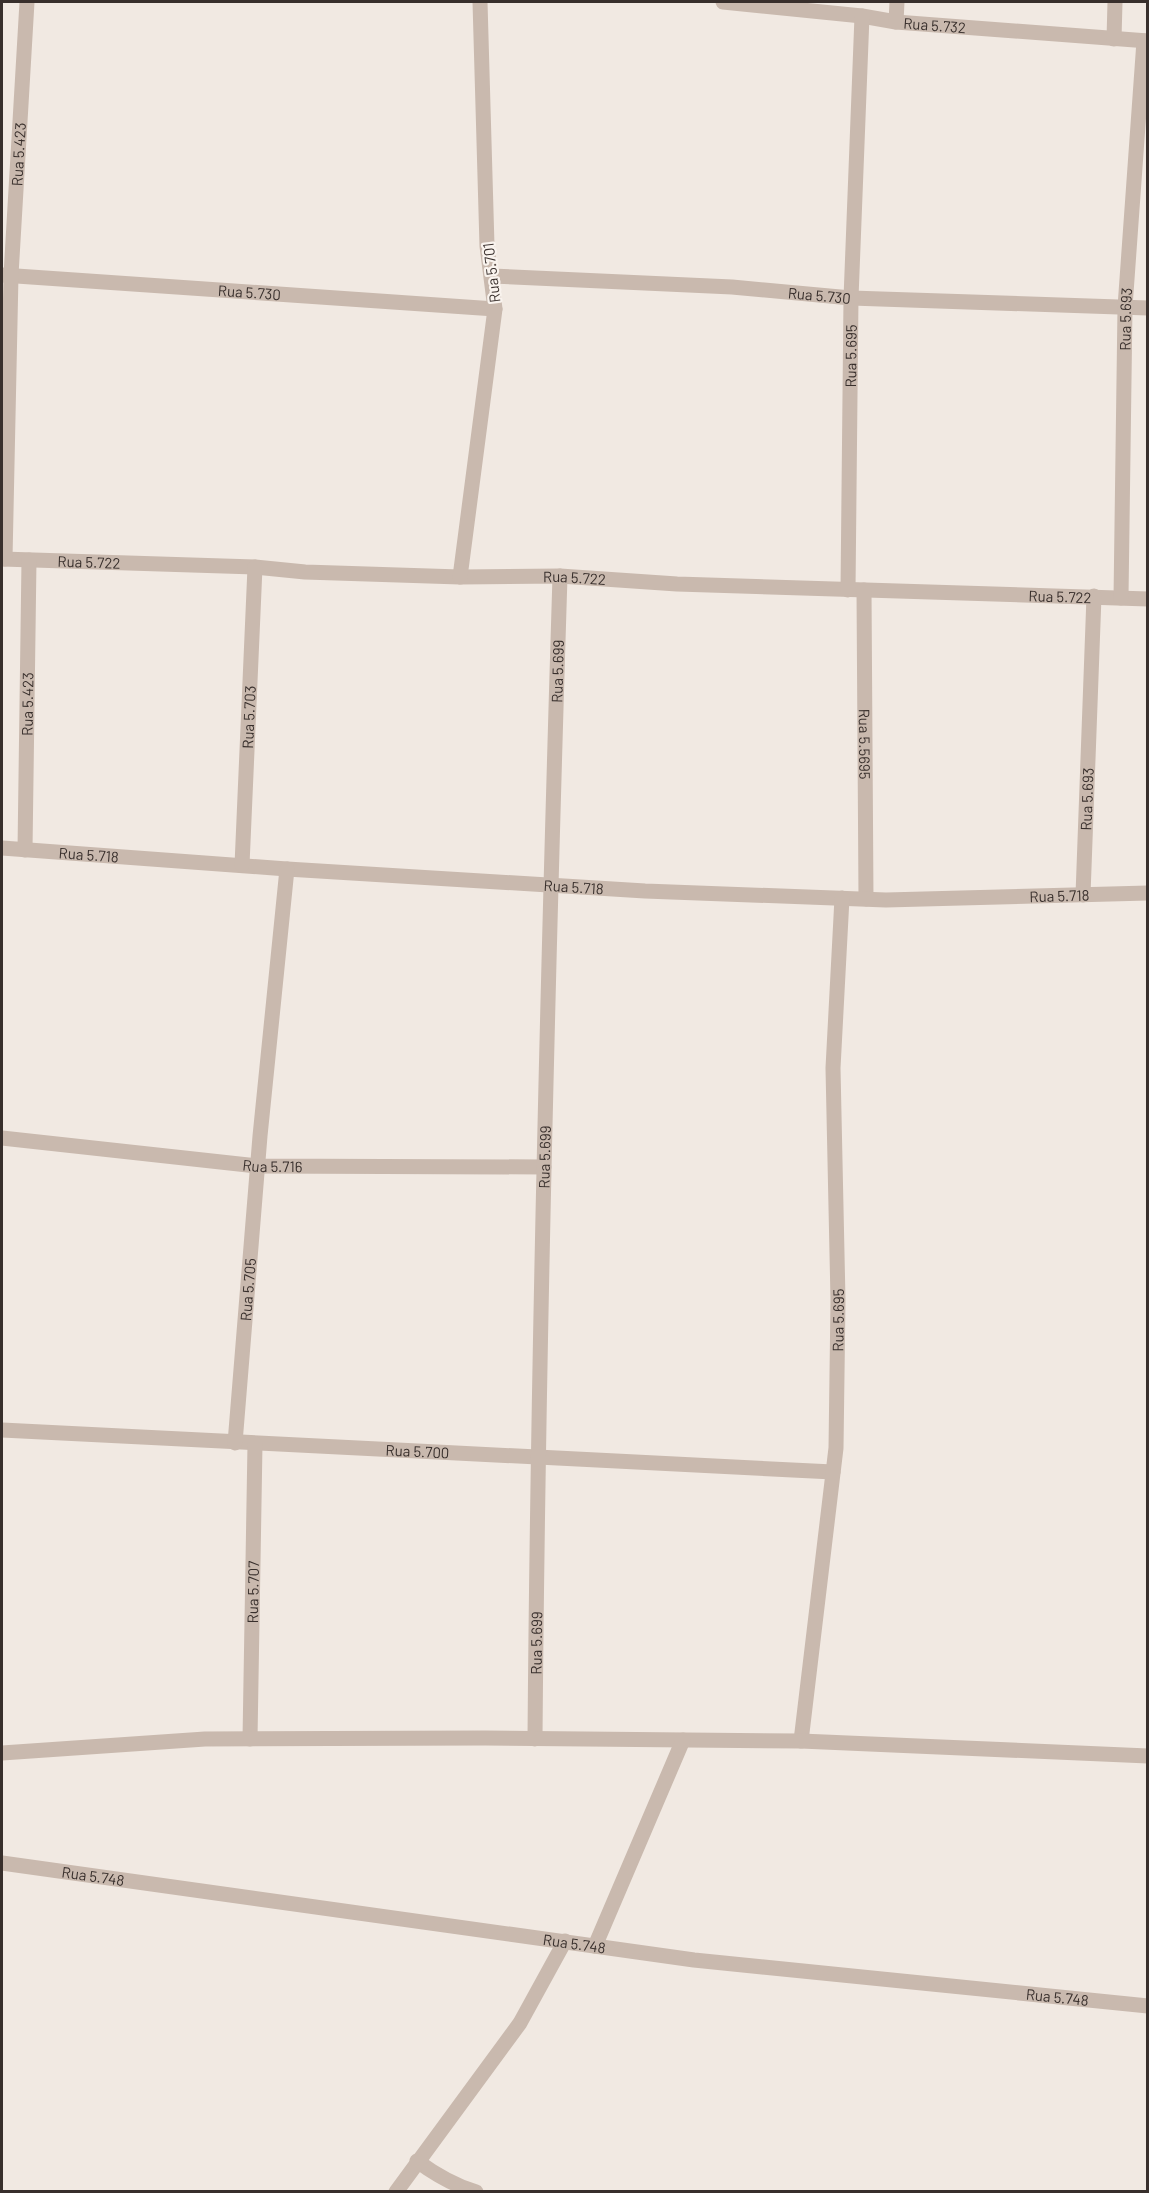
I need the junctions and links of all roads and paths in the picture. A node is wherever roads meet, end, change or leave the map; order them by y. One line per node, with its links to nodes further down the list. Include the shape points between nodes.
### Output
1 (27, 2): 10 (street, Rua 5.423)
2 (480, 2): 11 (street, Rua 5.701, via 486,234)
3 (723, 2): 6 (street, Rua 5.732)
4 (897, 2): 7 (street)
5 (1115, 2): 8 (street)
6 (862, 16): 7 (street, Rua 5.732); 12 (street, Rua 5.695)
7 (897, 22): 8 (street, Rua 5.732)
8 (1114, 39): 9 (street, Rua 5.732)
9 (1146, 41): 13 (street, Rua 5.693)
10 (6, 275): 15 (street, Rua 5.730); 16 (street, Rua 5.423)
11 (492, 276): 12 (street, Rua 5.730, via 732,287); 15 (street, Rua 5.701)
12 (851, 298): 13 (street, Rua 5.730); 21 (street, Rua 5.695)
13 (1125, 307): 14 (street, Rua 5.730); 24 (street, Rua 5.693)
14 (1148, 308)
15 (495, 309): 20 (street, Rua 5.701)
16 (3, 559): 17 (street, Rua 5.722)
17 (29, 560): 18 (street, Rua 5.722); 27 (street, Rua 5.423)
18 (255, 567): 20 (street, Rua 5.722); 28 (street, Rua 5.703)
19 (560, 576): 20 (street, Rua 5.722); 21 (street, Rua 5.722); 30 (street, Rua 5.699)
20 (459, 577)
21 (848, 590): 22 (street, Rua 5.722)
22 (864, 590): 23 (street, Rua 5.722); 34 (street, Rua 5.5695)
23 (1094, 596): 24 (street, Rua 5.722); 32 (street, Rua 5.693)
24 (1121, 598): 25 (street, Rua 5.722)
25 (1148, 599)
26 (2, 848): 27 (street, Rua 5.718)
27 (25, 850): 28 (street, Rua 5.718)
28 (242, 865): 29 (street, Rua 5.718)
29 (287, 869): 30 (street, Rua 5.718); 36 (street, Rua 5.705)
30 (550, 886): 33 (street, Rua 5.718); 37 (street, Rua 5.699)
31 (1148, 892): 32 (street, Rua 5.718)
32 (1083, 895): 34 (street, Rua 5.718)
33 (842, 898): 34 (street, Rua 5.718); 42 (street, Rua 5.695, via 833,1068 838,1300)
34 (866, 899)
35 (2, 1138): 36 (street, Rua 5.716)
36 (257, 1166): 37 (street, Rua 5.716); 39 (street, Rua 5.705)
37 (544, 1167): 41 (street, Rua 5.699)
38 (2, 1430): 39 (street, Rua 5.700)
39 (235, 1443): 40 (street, Rua 5.700)
40 (255, 1444): 41 (street, Rua 5.700); 43 (street, Rua 5.707)
41 (537, 1456): 42 (street, Rua 5.700); 44 (street, Rua 5.699)
42 (833, 1472): 46 (street, Rua 5.695)
43 (250, 1739): 44 (street); 47 (street)
44 (536, 1739): 45 (street)
45 (683, 1740): 46 (street); 51 (street)
46 (801, 1742): 48 (street)
47 (2, 1753)
48 (1148, 1756)
49 (2, 1863): 50 (street, Rua 5.748)
50 (565, 1941): 51 (street, Rua 5.748); 53 (street, via 520,2023)
51 (595, 1946): 52 (street, Rua 5.748, via 694,1960)
52 (1148, 2006)
53 (417, 2161): 54 (street); 55 (street, via 439,2178)
54 (396, 2192)
55 (476, 2192)

